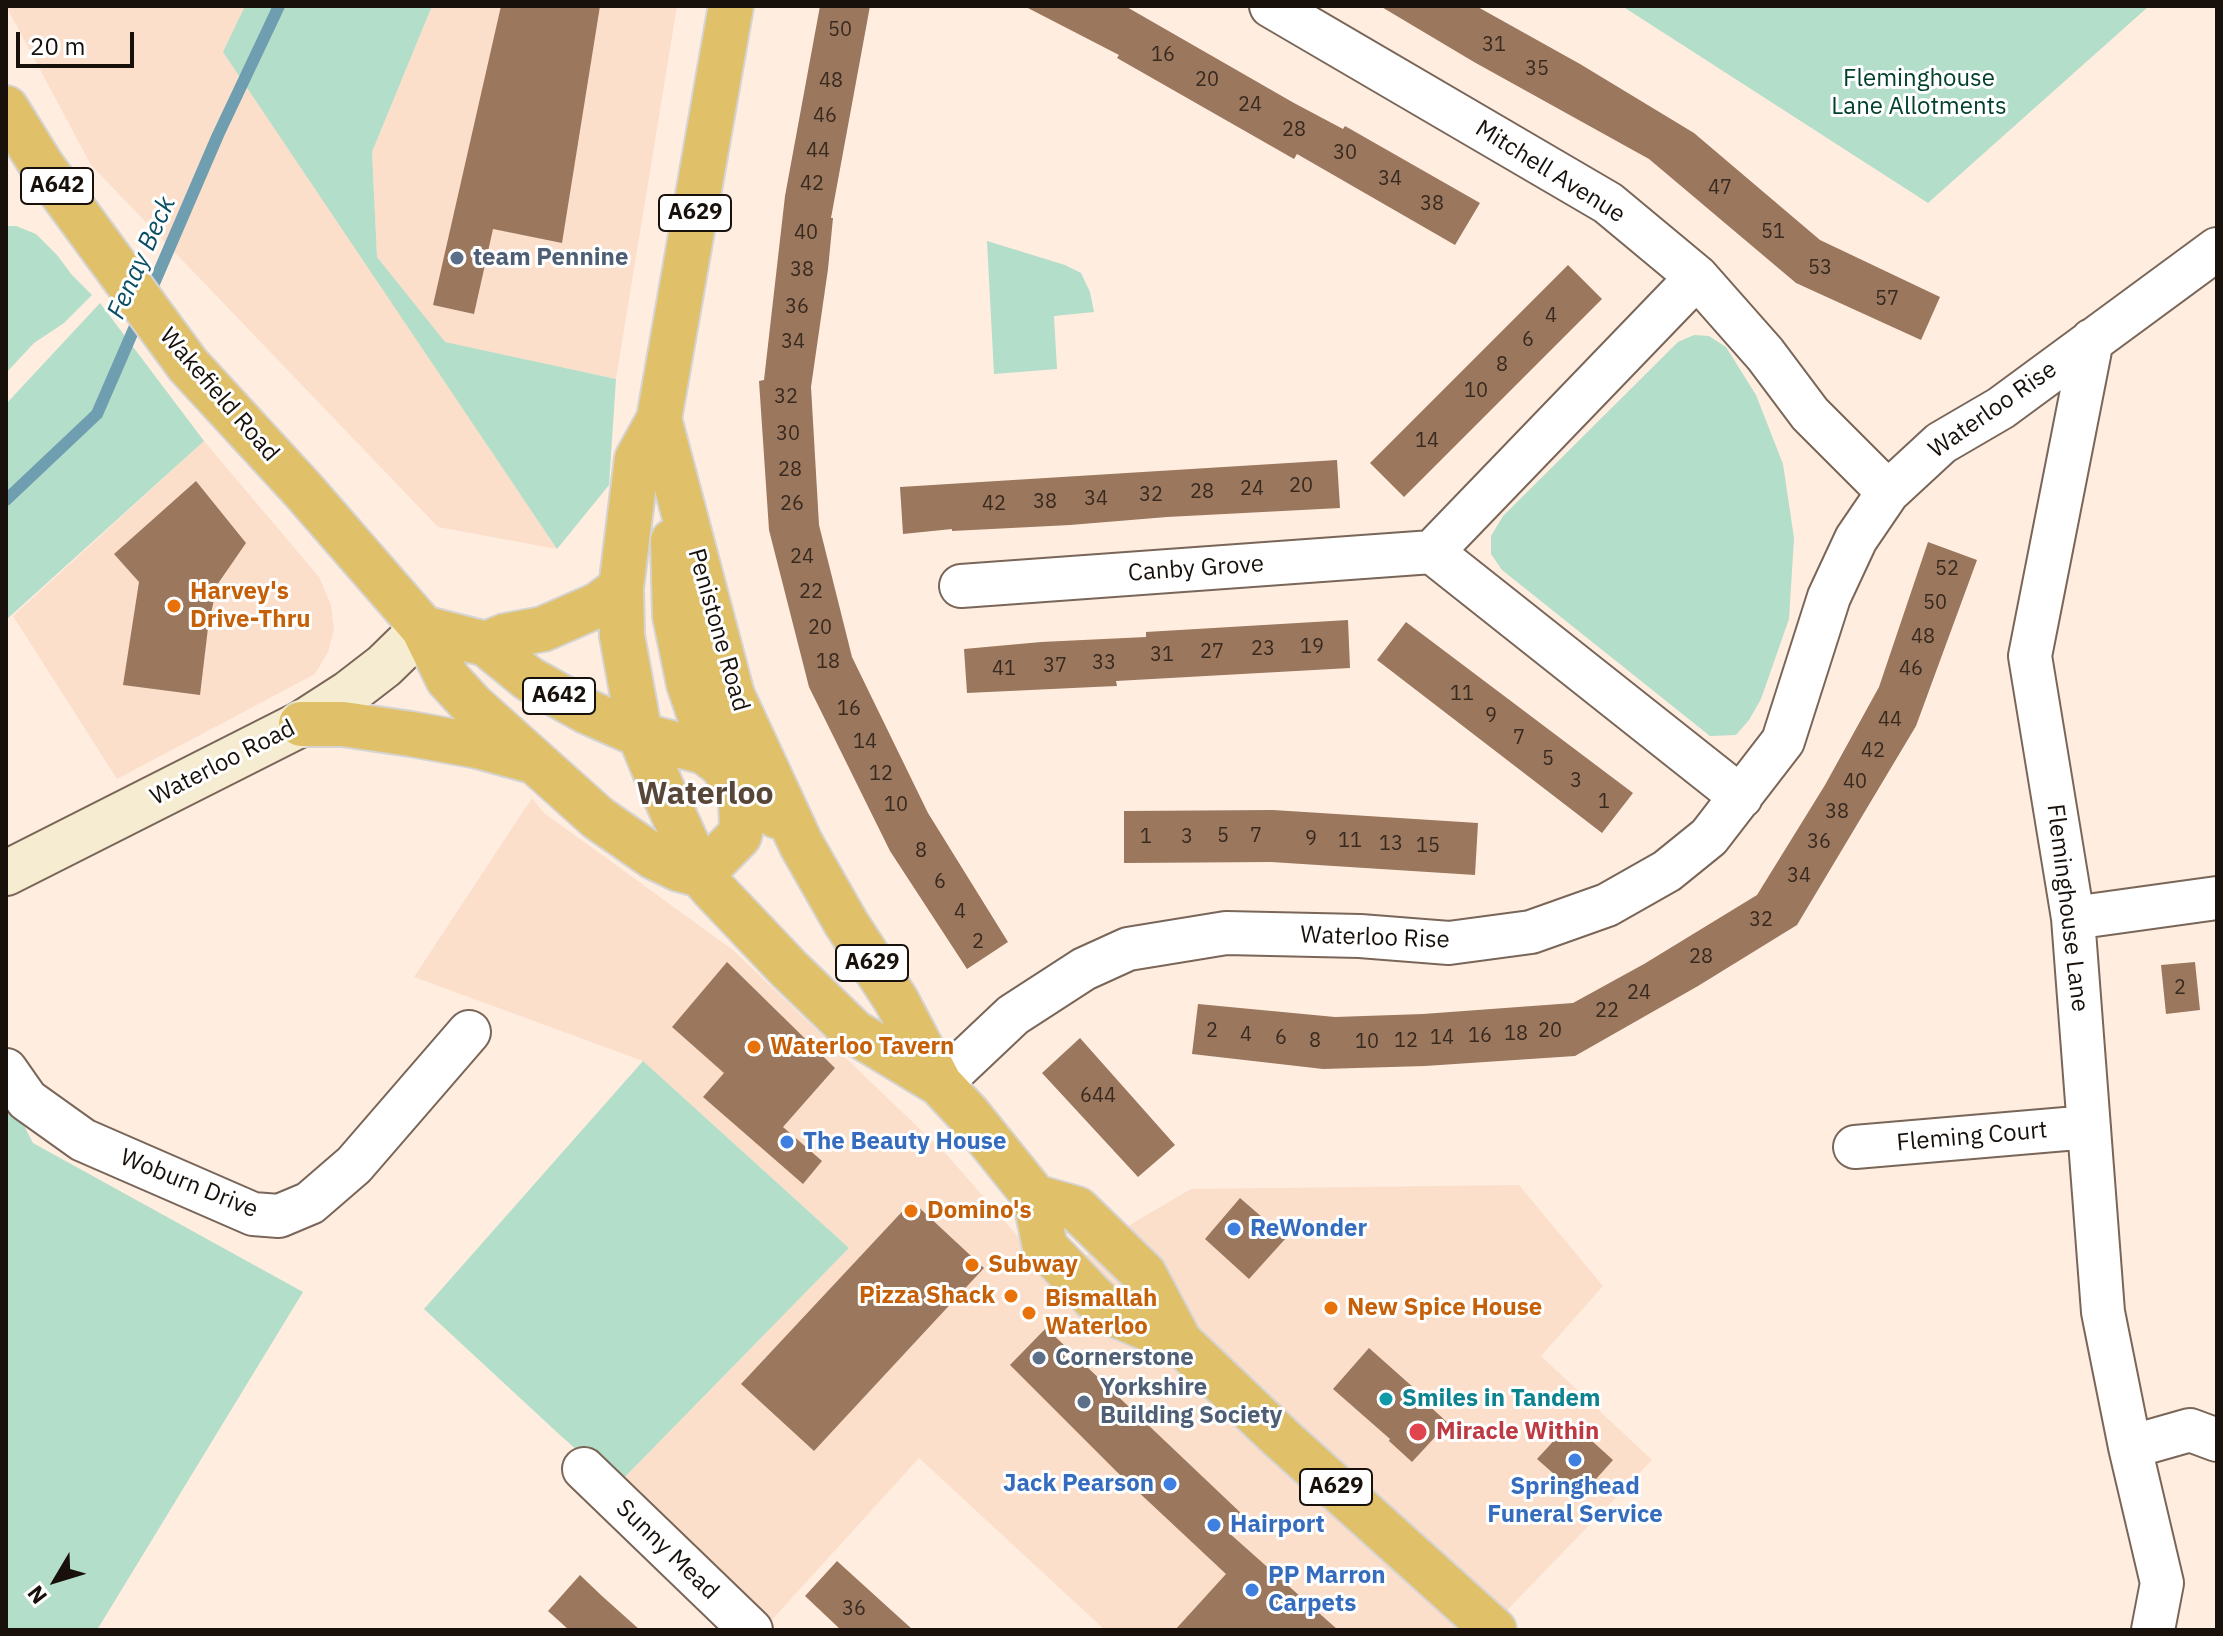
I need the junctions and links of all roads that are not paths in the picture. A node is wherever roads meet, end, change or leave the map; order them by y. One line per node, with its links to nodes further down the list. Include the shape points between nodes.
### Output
1 (731, 6): 7 (highway, Penistone Road / A629)
2 (1271, 6): 5 (street, Mitchell Avenue, via 1608,203)
3 (6, 108): 13 (highway, Wakefield Road / A642, via 42,166 188,365)
4 (2217, 249): 6 (street)
5 (1697, 277): 9 (street, Mitchell Avenue, via 1810,414); 10 (street)
6 (2092, 340): 9 (street, Waterloo Rise, via 2001,408 1941,443); 24 (street, Fleminghouse Lane, via 2030,656)
7 (659, 419): 8 (highway, Penistone Road / A629); 12 (highway, Penistone Road / A629, via 637,459)
8 (677, 483): 18 (highway, A629, via 675,616 696,708); 20 (highway, Penistone Road / A629, via 732,695)
9 (1888, 492): 19 (street, Waterloo Rise, via 1856,539 1829,597 1783,741)
10 (1432, 552): 11 (street, Canby Grove); 19 (street)
11 (961, 586)
12 (621, 588): 14 (highway, via 598,605 543,629); 16 (highway, Penistone Road / A629, via 622,636)
13 (423, 628): 14 (highway, A642); 15 (street, Waterloo Road, via 384,666); 17 (highway, Wakefield Road / A642, via 448,679)
14 (486, 644): 16 (highway, A642, via 529,679)
15 (301, 724): 17 (highway, via 411,734); 21 (street, Waterloo Road)
16 (640, 735): 18 (highway, A642, via 705,752); 22 (highway, Penistone Road / A629)
17 (535, 762): 22 (highway, Wakefield Road / A642, via 598,818 654,857)
18 (723, 766): 20 (highway, A642, via 757,792); 22 (highway, A629, via 741,802 742,825 732,845)
19 (1741, 797): 27 (street, Waterloo Rise, via 1709,837 1667,871 1607,905 1531,932 1449,943 1226,933 1128,949 1084,969 1013,1015)
20 (801, 844): 27 (highway, Penistone Road / A629, via 896,1000)
21 (6, 873)
22 (701, 875): 27 (highway, Penistone Road / A629, via 854,1032)
23 (2217, 898): 24 (street)
24 (2073, 918): 28 (street, Fleminghouse Lane)
25 (469, 1032): 26 (street, Woburn Drive, via 354,1165 310,1203 279,1216 253,1214 83,1140 27,1100)
26 (6, 1070)
27 (940, 1084): 34 (highway, A629, via 1035,1197 1045,1247 1092,1296 1109,1312 1180,1342)
28 (2089, 1127): 29 (street, Fleming Court); 31 (street, Fleminghouse Lane, via 2103,1312)
29 (1855, 1147)
30 (2217, 1440): 31 (street, via 2190,1430)
31 (2130, 1447): 35 (street, Fleminghouse Lane, via 2162,1583)
32 (584, 1469): 33 (street, Sunny Mead)
33 (751, 1630)
34 (1494, 1630)
35 (2153, 1630)

